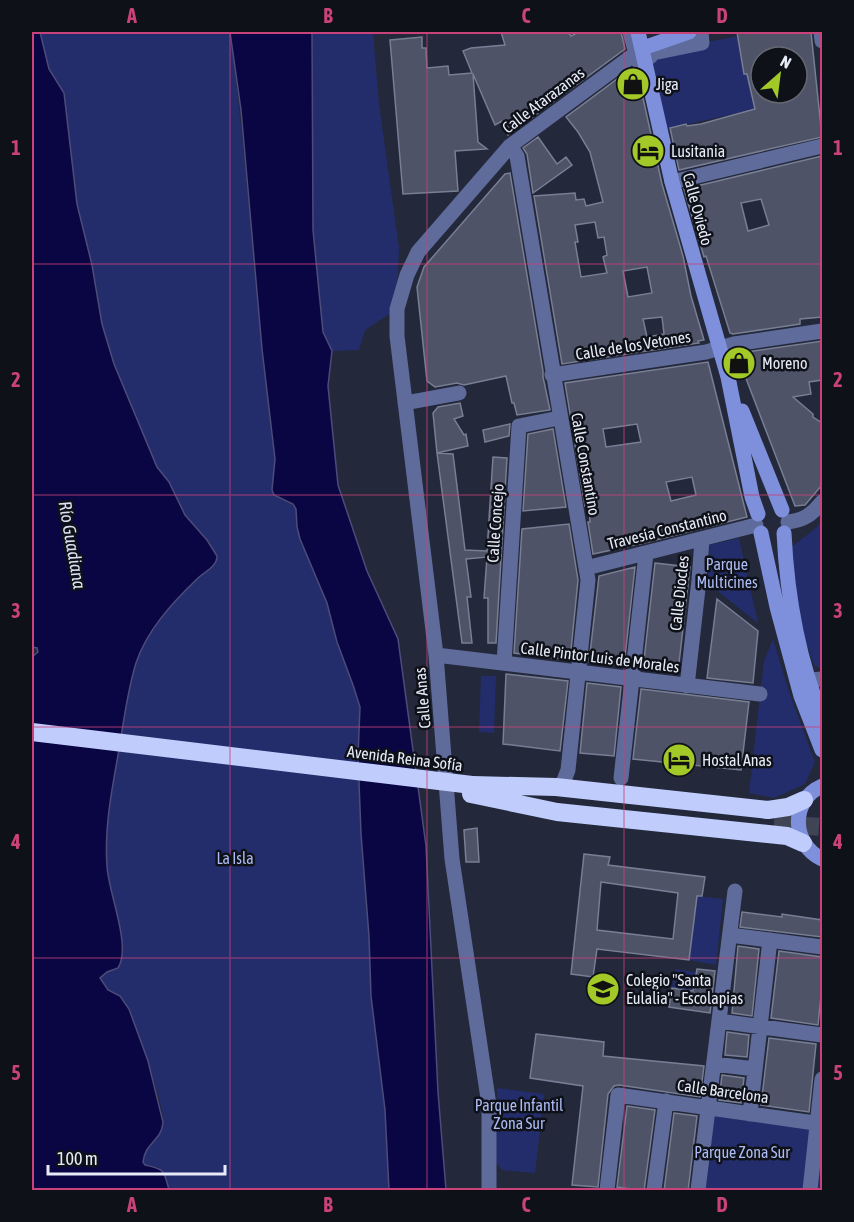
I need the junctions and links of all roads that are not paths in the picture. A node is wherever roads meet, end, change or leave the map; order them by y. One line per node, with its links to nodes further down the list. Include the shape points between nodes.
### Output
1 (630, 32): 7 (street)
2 (638, 32): 7 (main road, Calle Oviedo)
3 (690, 32): 7 (main road)
4 (701, 32): 7 (street, Calle Atarazanas, via 702,43 652,53 650,57)
5 (821, 32): 6 (street)
6 (822, 41)
7 (641, 54): 8 (street, Calle Atarazanas); 10 (main road, Calle Oviedo)
8 (510, 146): 11 (street, Calle Atarazanas, via 418,252); 14 (street, Calle Constantino, via 517,156)
9 (822, 146): 10 (street)
10 (672, 182): 13 (main road, Calle Oviedo)
11 (407, 275): 17 (street, Calle Anas, via 397,309)
12 (822, 330): 13 (street, Calle de los Vetones)
13 (720, 348): 14 (street, Calle de los Vetones); 15 (main road, Calle Oviedo)
14 (552, 375): 18 (street, Calle Constantino)
15 (728, 377): 20 (main road, Calle Oviedo); 21 (main road, Calle Oviedo)
16 (459, 393): 17 (street)
17 (405, 403): 25 (street, Calle Anas)
18 (559, 418): 24 (street, Calle Constantino); 26 (street, Calle Concejo, via 519,426)
19 (822, 502): 20 (street, via 812,515)
20 (785, 522): 21 (main road, via 775,538 765,537); 21 (main road, via 772,506 762,510); 29 (main road, Calle Oviedo, via 790,598 800,648)
21 (758, 524): 22 (street, Travesía Constantino); 35 (main road, Calle Oviedo, via 801,696)
22 (702, 540): 23 (street, Travesía Constantino); 30 (street, Calle Diocles)
23 (646, 554): 24 (street, Travesía Constantino); 28 (street)
24 (586, 568): 27 (street, Calle Constantino)
25 (436, 655): 26 (street, Calle Pintor Luis de Morales); 58 (street, Calle Anas, via 452,859 489,1105)
26 (504, 663): 27 (street, Calle Pintor Luis de Morales)
27 (578, 672): 28 (street, Calle Pintor Luis de Morales); 38 (street, Calle Constantino, via 568,770 563,783)
28 (632, 679): 30 (street, Calle Pintor Luis de Morales); 36 (street)
29 (816, 679): 32 (main road, Calle Oviedo)
30 (687, 686): 31 (street, Calle Pintor Luis de Morales)
31 (760, 694)
32 (822, 717)
33 (32, 732): 39 (highway, Avenida Reina Sofía, bridge)
34 (32, 745): 39 (highway, Avenida Reina Sofía)
35 (822, 750)
36 (621, 778)
37 (821, 785): 40 (main road)
38 (556, 787): 39 (highway); 40 (highway, via 768,810)
39 (471, 790): 41 (highway, Avenida Reina Sofía); 42 (highway, via 557,812 787,836)
40 (804, 800): 42 (main road, via 797,822)
41 (774, 821)
42 (803, 843): 43 (main road)
43 (822, 859)
44 (735, 891): 45 (street)
45 (730, 935): 46 (street); 48 (street)
46 (770, 940): 47 (street); 49 (street)
47 (822, 947)
48 (719, 1021): 49 (street); 51 (street)
49 (760, 1026): 50 (street); 52 (street)
50 (822, 1035)
51 (714, 1064): 52 (street); 55 (street)
52 (755, 1069): 56 (street)
53 (822, 1079): 57 (street)
54 (666, 1101): 55 (street, Calle Barcelona); 59 (street, Calle Barcelona, via 618,1095); 60 (street)
55 (709, 1108): 56 (street, Calle Barcelona); 61 (street)
56 (750, 1114): 57 (street, Calle Barcelona)
57 (820, 1124): 62 (street)
58 (489, 1191)
59 (607, 1191)
60 (654, 1191)
61 (698, 1191)
62 (810, 1191)

